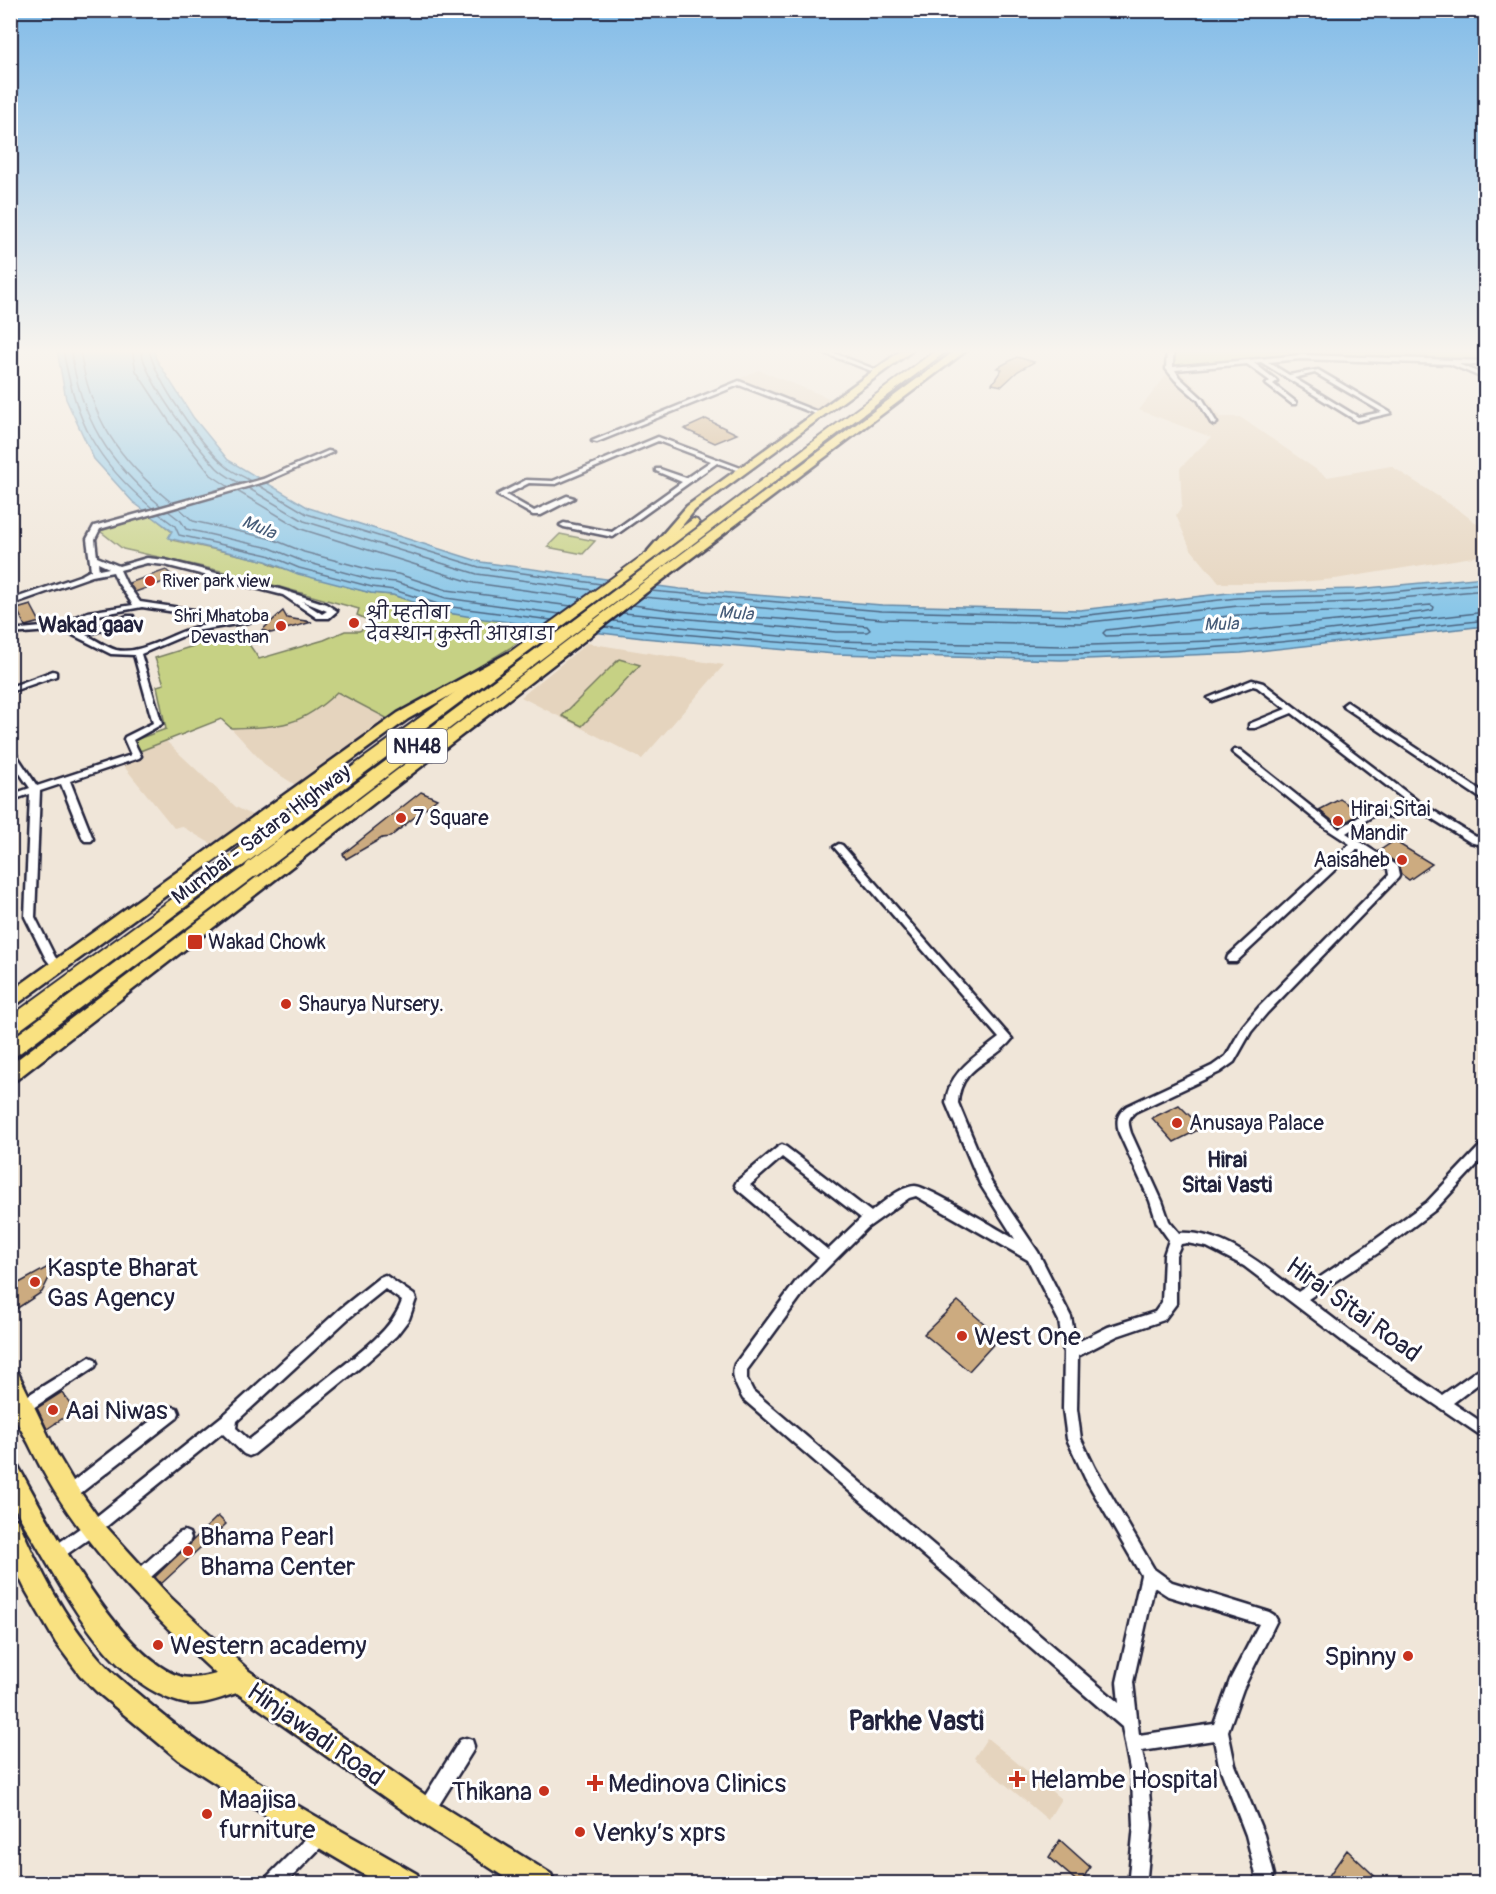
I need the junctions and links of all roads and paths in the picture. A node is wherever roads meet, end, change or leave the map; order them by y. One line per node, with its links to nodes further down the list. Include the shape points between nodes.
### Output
1 (602, 438): 6 (street)
2 (786, 438): 10 (main road)
3 (815, 438): 17 (highway, NH48)
4 (826, 438): 13 (highway, NH48)
5 (845, 438): 15 (main road)
6 (595, 441)
7 (330, 452): 16 (street, via 265,480 94,531)
8 (716, 460): 10 (street); 11 (street); 12 (street, via 658,439 554,483 528,482 501,494 533,513)
9 (658, 470): 11 (street)
10 (743, 470): 17 (main road, via 691,508)
11 (687, 481): 14 (street, via 613,535)
12 (570, 498)
13 (715, 522): 15 (highway); 17 (highway, NH48)
14 (564, 525)
15 (712, 538): 17 (main road)
16 (94, 559): 18 (street); 19 (street)
17 (657, 565): 29 (highway, NH48, via 639,563); 31 (highway, NH48)
18 (116, 569): 19 (street); 20 (street, via 152,560); 22 (street)
19 (91, 574): 21 (street)
20 (286, 594): 20 (street, via 319,604 333,611 320,616)
21 (10, 603)
22 (139, 606): 25 (street, via 91,614); 26 (street, via 197,613)
23 (130, 618): 28 (street)
24 (249, 620): 26 (street)
25 (57, 626): 27 (street); 28 (street)
26 (210, 626): 30 (street)
27 (10, 632)
28 (81, 634): 30 (street, via 114,652)
29 (521, 650): 45 (main road, via 403,716); 53 (highway, Mumbai - Satara Highway / NH48, bridge, via 278,830)
30 (137, 653): 40 (street, via 158,724 128,739 136,753 132,758)
31 (545, 657): 50 (main road, via 496,704)
32 (53, 674): 33 (street)
33 (10, 690)
34 (1212, 698): 36 (street, via 1256,683)
35 (1347, 705): 43 (street)
36 (1292, 710): 37 (street); 44 (street)
37 (1252, 726)
38 (10, 752): 41 (street)
39 (1237, 752): 46 (street)
40 (64, 779): 41 (street); 48 (street)
41 (34, 789): 42 (street); 56 (street, via 30,917)
42 (10, 798)
43 (1485, 799)
44 (1416, 804): 46 (street, via 1391,814 1375,811); 47 (street, via 1473,840)
45 (249, 827): 49 (main road); 50 (main road)
46 (1339, 833): 51 (street)
47 (1485, 836)
48 (88, 839)
49 (234, 839): 54 (main road); 56 (main road)
50 (297, 845): 53 (highway, Mumbai - Satara Highway / NH48, bridge); 54 (main road)
51 (1355, 845): 55 (street); 63 (street, via 1393,868 1394,876 1263,1010 1230,1059 1124,1115 1125,1133 1163,1223)
52 (839, 847): 64 (street, via 1006,1039 960,1078 951,1094 952,1103 986,1184)
53 (245, 864): 58 (highway, Mumbai - Satara Highway / NH48); 59 (highway, Mumbai - Satara Highway / NH48)
54 (283, 864): 60 (main road)
55 (1232, 959)
56 (58, 966): 57 (main road)
57 (10, 1001)
58 (10, 1027)
59 (10, 1050)
60 (10, 1075)
61 (1485, 1147): 66 (street, via 1431,1206)
62 (870, 1218): 64 (street, via 905,1194 917,1191); 65 (street); 65 (street, via 782,1150 741,1185)
63 (1182, 1239): 66 (street, Hirai Sitai Road, via 1209,1242 1249,1262); 67 (street, via 1170,1255 1169,1304 1159,1316 1113,1331)
64 (1033, 1256): 67 (street, via 1066,1321)
65 (828, 1258): 85 (street, via 802,1284 740,1368 740,1379 748,1395)
66 (1298, 1299): 71 (street, Hirai Sitai Road)
67 (1071, 1353): 82 (street, via 1074,1439)
68 (90, 1363): 72 (street)
69 (1485, 1370): 71 (street)
70 (10, 1380): 72 (main road)
71 (1442, 1403): 75 (street, Hirai Sitai Road)
72 (22, 1407): 77 (main road)
73 (172, 1413): 77 (street)
74 (231, 1418): 74 (street, via 228,1430 249,1449 391,1332 404,1316 409,1299 385,1281); 78 (street)
75 (1485, 1433)
76 (11, 1475): 81 (main road, Hinjawadi Road)
77 (68, 1494): 78 (main road)
78 (92, 1528): 81 (street); 83 (main road)
79 (184, 1538): 83 (street)
80 (13, 1540): 90 (main road, via 45,1602 84,1659 134,1708 175,1743 238,1786)
81 (55, 1554): 84 (main road, Hinjawadi Road, via 84,1602 118,1645 158,1681 182,1690)
82 (1149, 1574): 85 (street, via 1125,1682); 86 (street, via 1168,1588 1269,1620 1236,1686)
83 (137, 1580): 84 (main road)
84 (240, 1680): 89 (main road, Hinjawadi Road)
85 (1131, 1725): 87 (street)
86 (1220, 1731): 87 (street); 95 (street, via 1227,1764 1255,1835 1265,1875)
87 (1132, 1744): 94 (street, via 1140,1780 1143,1825)
88 (466, 1746): 89 (street)
89 (426, 1811): 93 (main road, Hinjawadi Road)
90 (323, 1833): 91 (street); 92 (main road)
91 (272, 1884)
92 (407, 1884)
93 (541, 1884)
94 (1135, 1884)
95 (1262, 1884)

